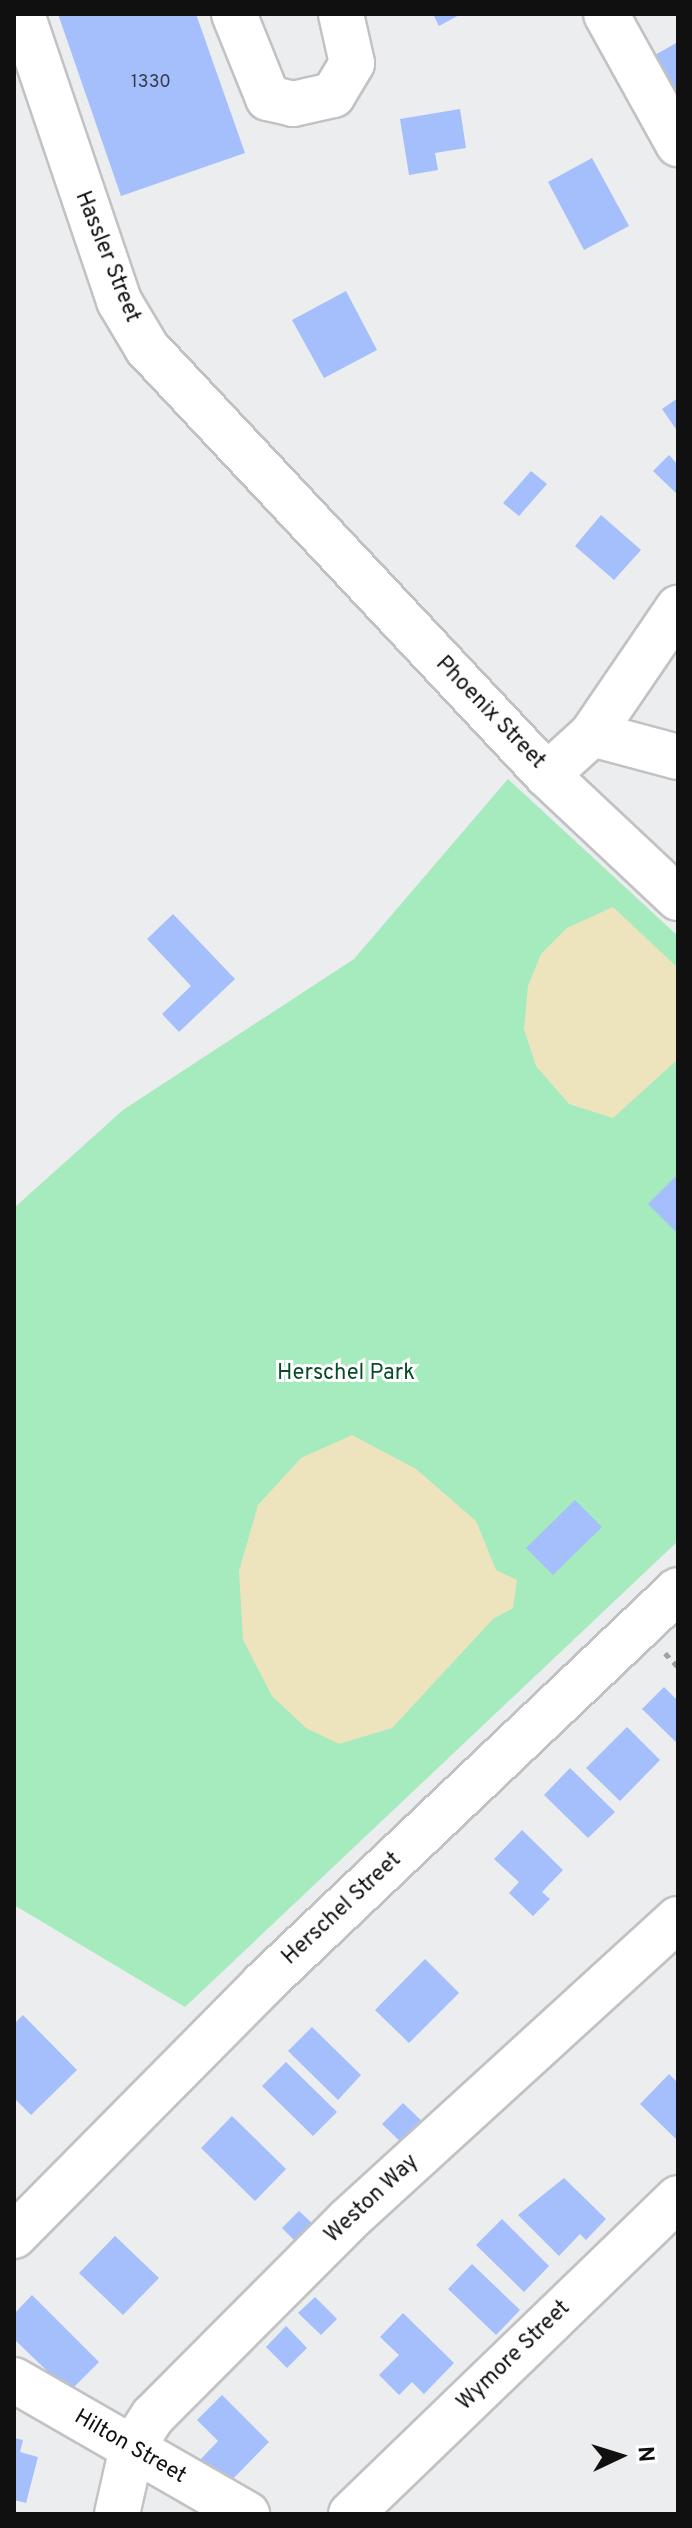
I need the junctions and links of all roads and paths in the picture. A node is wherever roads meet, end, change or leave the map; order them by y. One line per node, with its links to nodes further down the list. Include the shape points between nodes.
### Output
1 (22, 14): 6 (street, Hassler Street, via 119,301 140,337)
2 (234, 14): 3 (street, via 268,98 293,104 333,95 352,63)
3 (341, 14)
4 (606, 14): 5 (street)
5 (678, 144)
6 (320, 535): 10 (street, Phoenix Street)
7 (678, 608): 8 (street, Phoenix Street)
8 (592, 734): 9 (street); 10 (street, Phoenix Street)
9 (678, 757)
10 (547, 775): 11 (street)
11 (678, 898)
12 (678, 1590): 15 (street, Herschel Street, via 263,1984)
13 (678, 1919): 17 (street, Weston Way, via 347,2221 153,2416)
14 (678, 2198): 20 (street, Wymore Street)
15 (14, 2236)
16 (14, 2380): 17 (street, Hilton Street)
17 (132, 2448): 18 (street, Weston Way); 19 (street, Hilton Street)
18 (117, 2514)
19 (247, 2514)
20 (351, 2514)

